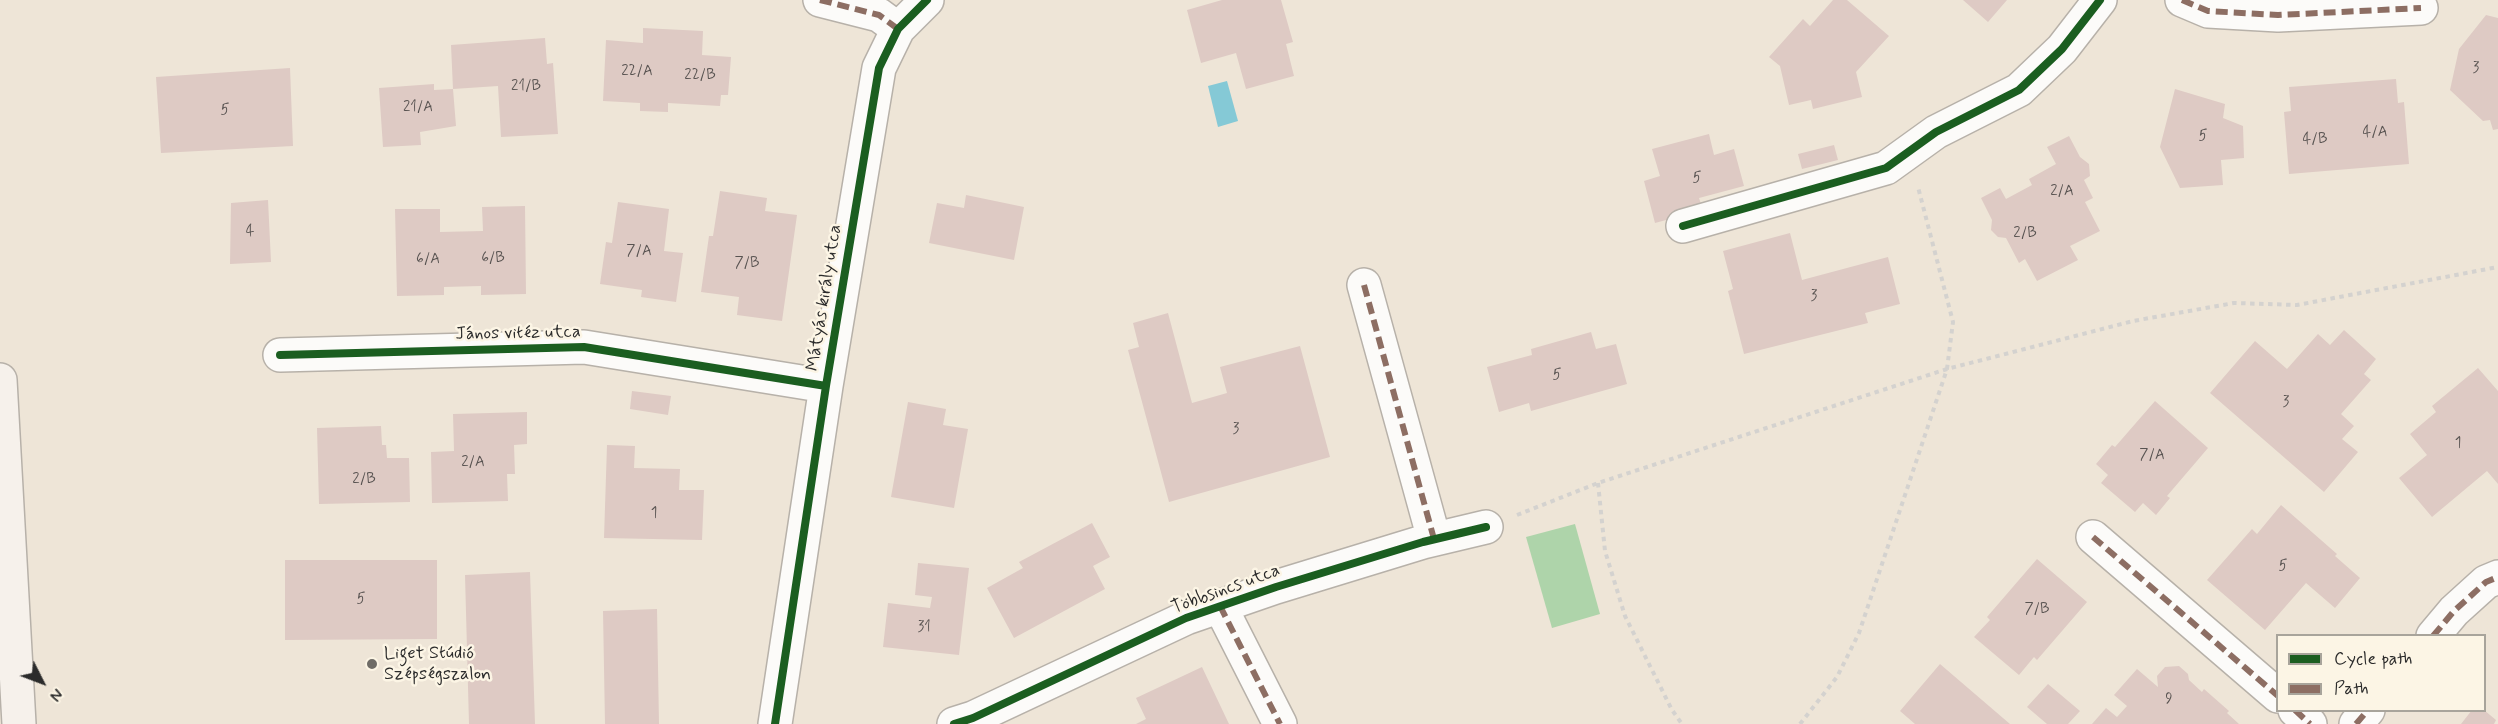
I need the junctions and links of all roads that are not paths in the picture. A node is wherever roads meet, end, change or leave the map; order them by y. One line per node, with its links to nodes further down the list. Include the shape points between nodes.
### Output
1 (820, 0): 6 (street, via 879,15)
2 (927, 0): 6 (street, Mátyás király utca)
3 (2100, 0): 7 (street, via 2062,50 2019,90 1936,132 1886,168)
4 (2182, 0): 5 (street, via 2208,11 2278,15)
5 (2421, 9)
6 (898, 29): 11 (street, Mátyás király utca, via 879,68)
7 (1683, 226)
8 (1364, 285): 14 (street)
9 (280, 354): 11 (street, János vitéz utca, via 584,347)
10 (0, 380): 21 (main road)
11 (826, 386): 22 (street, Mátyás király utca)
12 (1486, 527): 14 (street, Többsincs utca)
13 (2093, 537): 18 (street)
14 (1434, 539): 16 (street, Többsincs utca)
15 (2498, 577): 17 (street, via 2486,582)
16 (1220, 606): 23 (street, Többsincs utca); 24 (street)
17 (2435, 634)
18 (2276, 695)
19 (2296, 712): 25 (street)
20 (2367, 712): 26 (street)
21 (19, 724)
22 (775, 724)
23 (954, 724)
24 (1280, 724)
25 (2310, 724)
26 (2356, 724)

